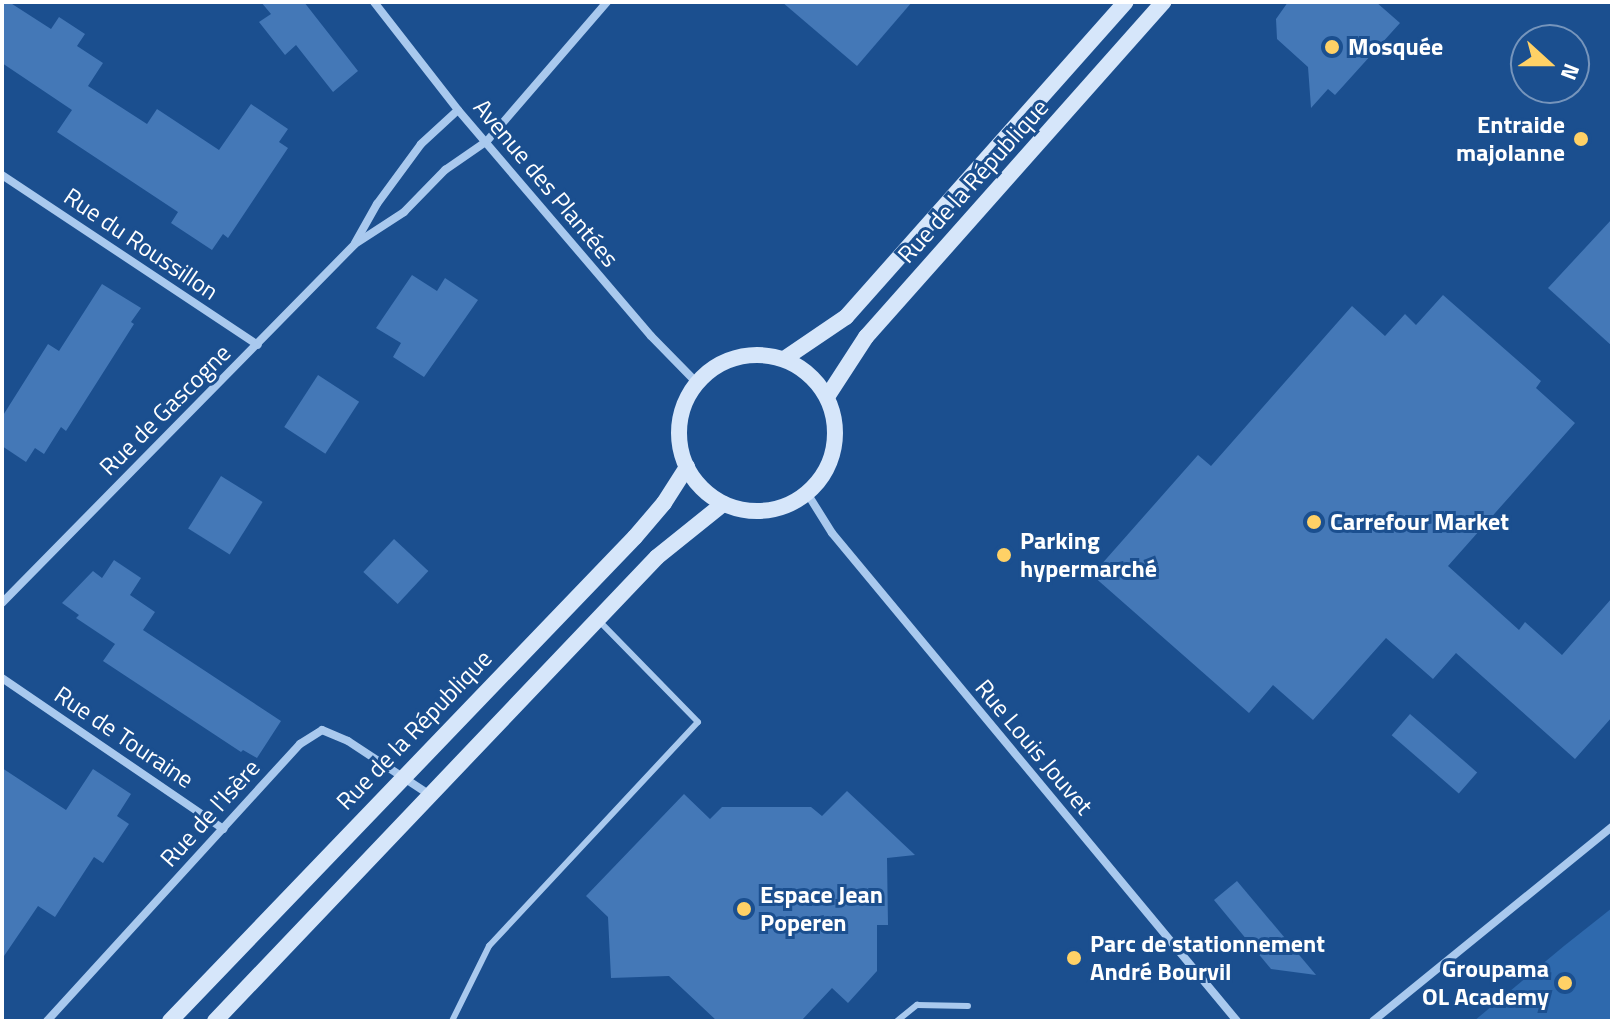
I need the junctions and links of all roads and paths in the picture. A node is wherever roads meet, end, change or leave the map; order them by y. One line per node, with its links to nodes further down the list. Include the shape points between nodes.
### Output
1 (374, 2): 5 (street, Avenue des Plantées)
2 (607, 2): 6 (street, Rue de Gascogne)
3 (1126, 2): 10 (main road, Rue de la République, via 846,317)
4 (1163, 2): 12 (main road, Rue de la République, via 866,337)
5 (458, 110): 6 (street, Avenue des Plantées); 8 (street, Rue de Gascogne, via 421,144)
6 (487, 141): 8 (street, Rue de Gascogne, via 445,170 404,212); 11 (street, Avenue des Plantées, via 611,290)
7 (2, 175): 9 (street, Rue du Roussillon)
8 (355, 244): 9 (street, Rue de Gascogne)
9 (258, 345): 16 (street, Rue de Gascogne)
10 (784, 359): 11 (main road, via 737,357); 12 (main road, via 809,374)
11 (697, 383): 13 (main road, via 679,424)
12 (827, 397): 14 (main road, via 834,449 824,473)
13 (687, 467): 15 (main road, via 702,489); 19 (main road, Rue de la République, via 635,537)
14 (807, 493): 15 (main road, via 767,511); 29 (street, Rue Louis Jouvet, via 841,545)
15 (723, 504): 17 (main road, via 657,557)
16 (2, 603)
17 (598, 619): 20 (main road); 27 (lane, via 698,722 489,946)
18 (2, 678): 22 (street, Rue de Touraine)
19 (402, 776): 20 (street, Rue de l'Isère); 22 (street, Rue de l'Isère, via 322,730 300,744); 25 (main road, Rue de la République)
20 (430, 795): 26 (main road)
21 (1612, 827): 30 (street)
22 (223, 829): 24 (street, Rue de l'Isère)
23 (968, 1006): 28 (lane, via 917,1005)
24 (47, 1021)
25 (170, 1021)
26 (215, 1021)
27 (452, 1021)
28 (897, 1021)
29 (1237, 1021)
30 (1373, 1021)

